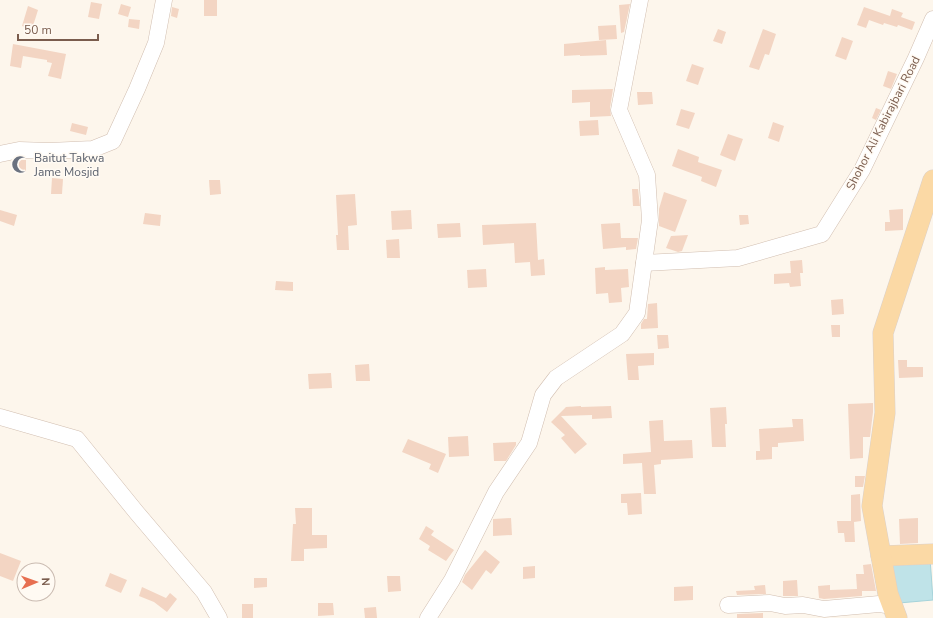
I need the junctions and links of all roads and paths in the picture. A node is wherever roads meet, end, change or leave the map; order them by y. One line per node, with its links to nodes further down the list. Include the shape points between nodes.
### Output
1 (164, 0): 4 (street, via 156,43 113,141 93,149 19,150)
2 (640, 0): 6 (street, via 618,110 647,175 650,220)
3 (933, 19): 6 (street, Shohor Ali Kabirajbari Road, via 862,170 822,234 738,258)
4 (0, 154)
5 (933, 180): 9 (main road, via 883,333 885,413 872,506)
6 (644, 263): 13 (street, via 637,313 622,334 556,378 543,395 529,443 496,492 452,580)
7 (0, 417): 12 (street, via 77,439 204,592)
8 (933, 554): 9 (main road)
9 (881, 556): 11 (main road, via 888,594)
10 (728, 605): 11 (street, via 803,604 824,609 879,604)
11 (895, 612)
12 (219, 618)
13 (428, 618)

